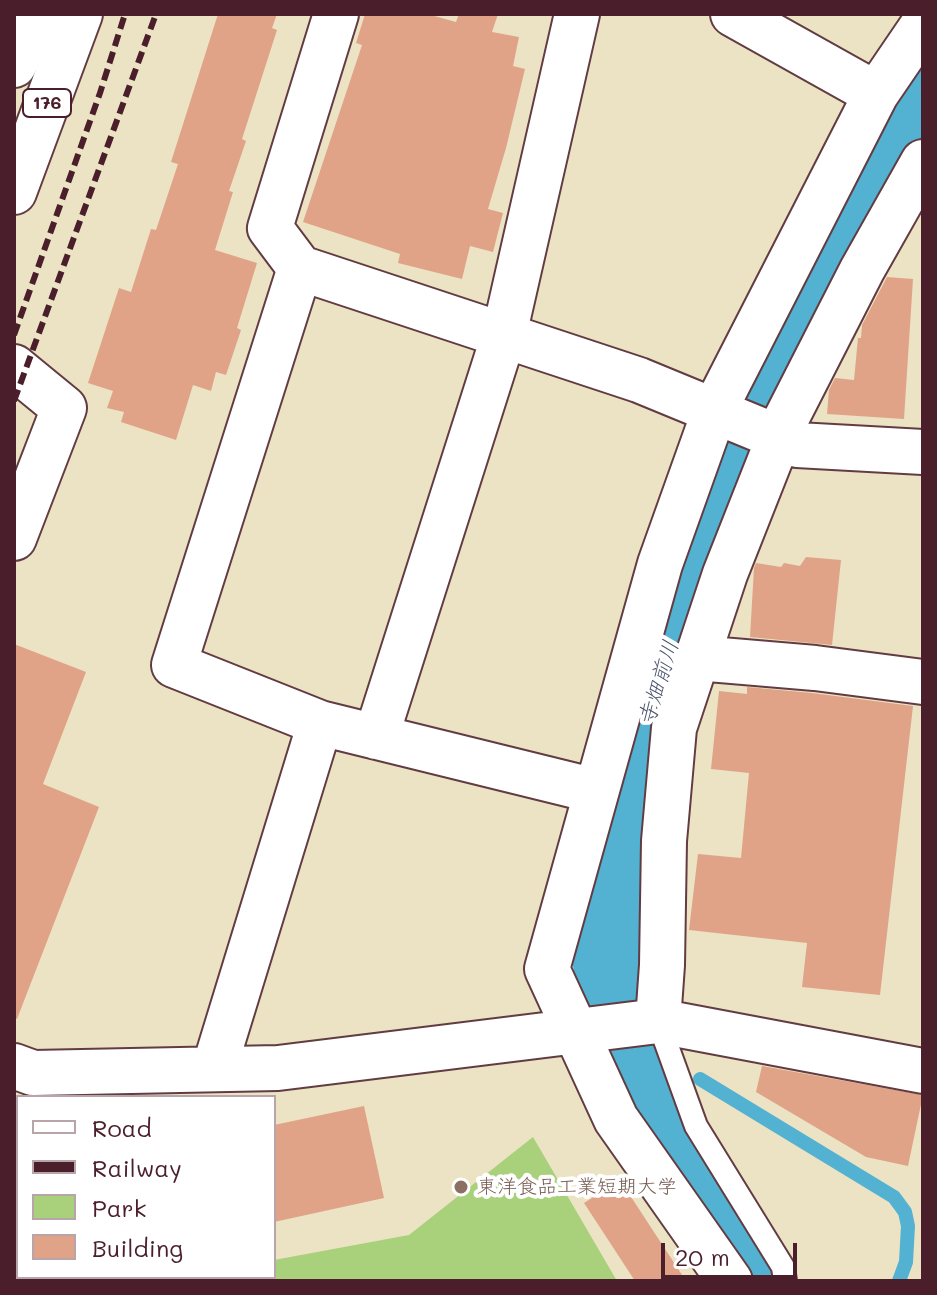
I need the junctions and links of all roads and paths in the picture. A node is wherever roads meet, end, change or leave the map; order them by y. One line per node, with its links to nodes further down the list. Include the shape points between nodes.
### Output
1 (41, 14): 7 (main road)
2 (80, 14): 10 (main road, 176)
3 (336, 14): 12 (main road, via 270,228)
4 (577, 14): 13 (main road)
5 (733, 14): 8 (main road)
6 (923, 25): 8 (main road)
7 (14, 65)
8 (876, 94): 15 (main road)
9 (923, 162): 11 (main road)
10 (14, 192)
11 (903, 234): 16 (main road, via 841,310)
12 (300, 268): 13 (main road); 21 (main road, via 174,665)
13 (504, 335): 15 (main road); 22 (main road)
14 (14, 367): 18 (main road, via 64,408)
15 (717, 412): 16 (main road); 23 (main road, via 660,564)
16 (777, 437): 17 (main road, via 797,445); 19 (main road)
17 (923, 452)
18 (14, 538)
19 (697, 658): 20 (main road); 24 (main road, via 674,728 664,841 662,965)
20 (923, 682)
21 (320, 723): 22 (main road); 26 (main road)
22 (376, 737): 23 (main road)
23 (596, 791): 24 (main road, via 547,969)
24 (620, 1026): 26 (main road, via 278,1068); 27 (main road); 28 (main road, via 616,1119); 29 (lane, via 696,1126 783,1267)
25 (14, 1066): 26 (main road, via 33,1073)
26 (214, 1069)
27 (923, 1071)
28 (730, 1281)
29 (785, 1281)

